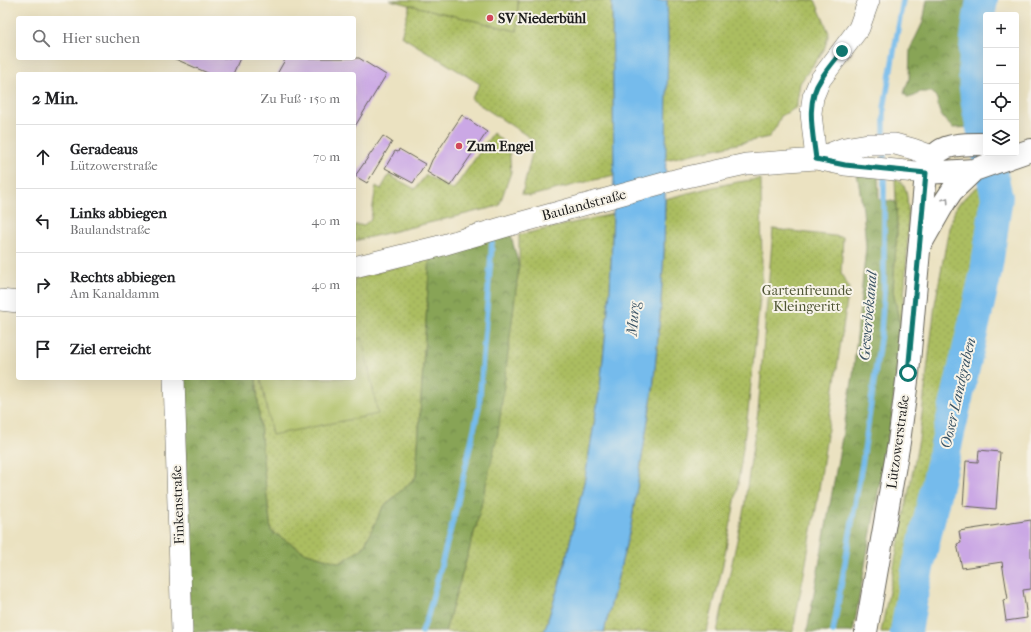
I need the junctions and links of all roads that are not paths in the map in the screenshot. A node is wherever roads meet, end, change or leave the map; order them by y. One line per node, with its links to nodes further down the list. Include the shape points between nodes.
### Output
1 (869, 0): 6 (street, via 859,28 820,80 813,97 811,113)
2 (1031, 142): 3 (main road)
3 (1019, 143)
4 (979, 144): 7 (main road, via 940,150)
5 (1031, 150): 8 (main road, Baulandstraße)
6 (816, 159): 7 (street, Baulandstraße, via 864,168 892,170); 7 (street, Baulandstraße, via 844,148 868,144 895,144 914,148); 10 (street, Baulandstraße, via 746,164 678,179 436,247)
7 (929, 165): 8 (main road, Baulandstraße); 9 (main road, Lützowerstraße)
8 (984, 167): 9 (main road, one-way to 8, via 948,197 963,180)
9 (919, 246): 15 (main road, Lützowerstraße, via 899,442)
10 (356, 267)
11 (0, 300): 12 (street)
12 (16, 302)
13 (174, 380): 14 (street, Finkenstraße)
14 (182, 632)
15 (866, 632)

